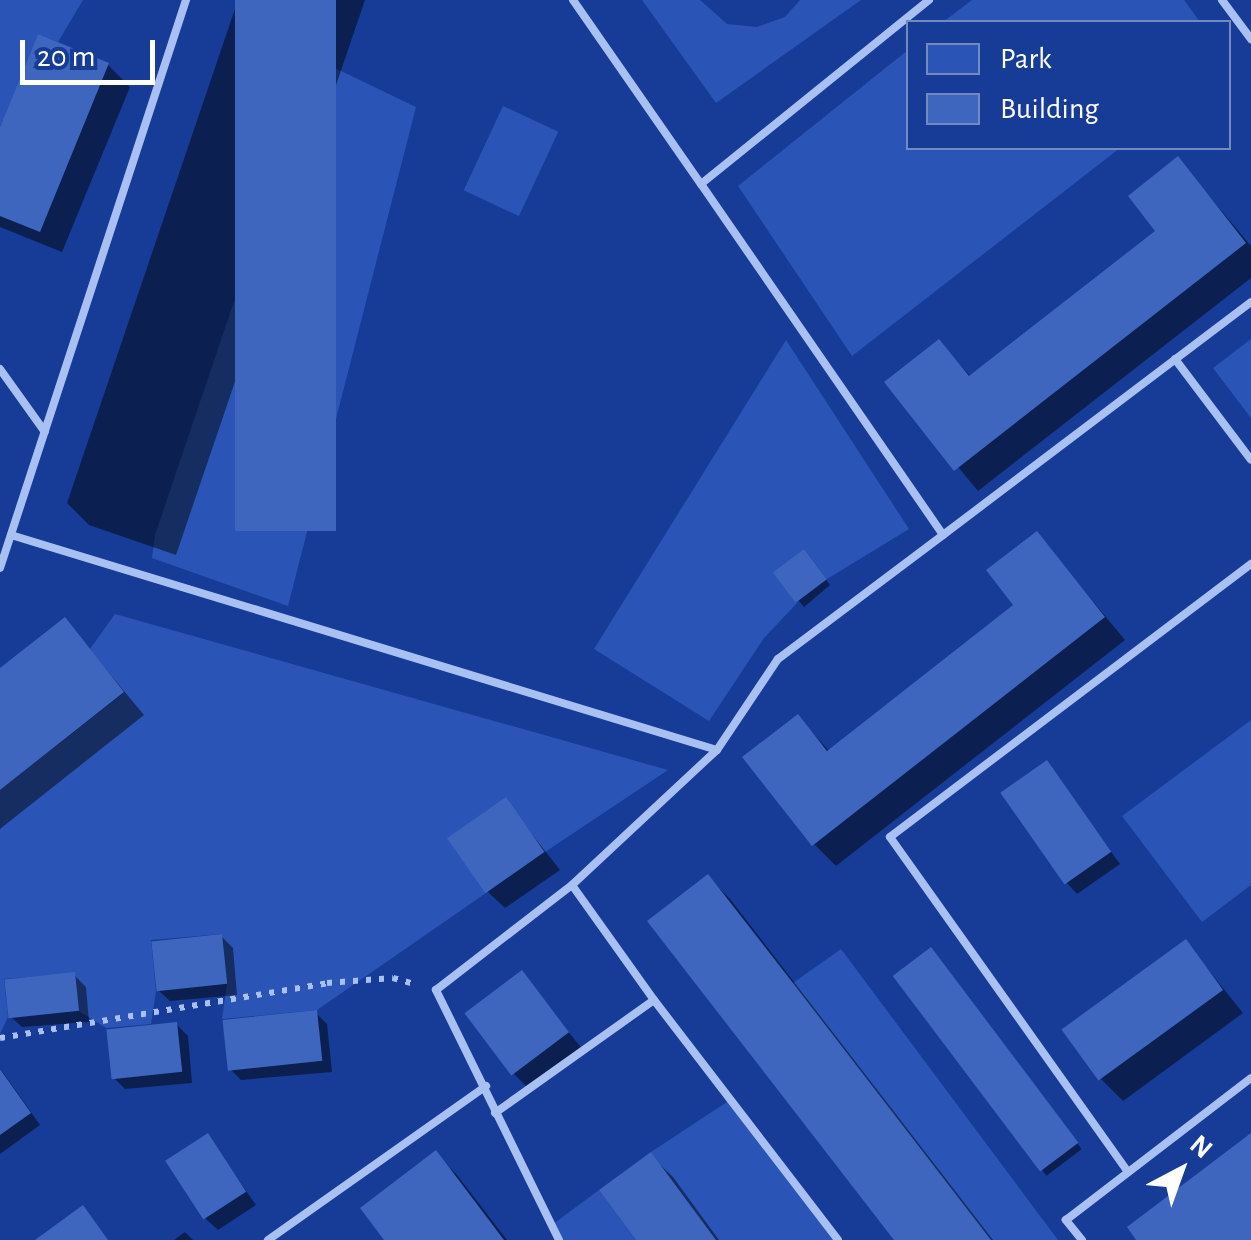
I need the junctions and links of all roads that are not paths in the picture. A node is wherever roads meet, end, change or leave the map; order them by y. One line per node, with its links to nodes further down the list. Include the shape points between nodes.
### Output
1 (186, 0): 10 (lane)
2 (573, 0): 6 (lane)
3 (929, 0): 6 (lane)
4 (1222, 0): 5 (lane)
5 (1251, 39)
6 (702, 184): 13 (lane)
7 (1251, 302): 8 (lane)
8 (1176, 359): 11 (lane); 13 (lane)
9 (0, 368): 10 (lane)
10 (44, 432): 12 (lane)
11 (1251, 460)
12 (11, 535): 15 (lane); 16 (lane)
13 (943, 535): 16 (lane, via 778,658)
14 (1251, 564): 22 (lane, via 890,837)
15 (0, 568)
16 (717, 750): 17 (lane)
17 (572, 885): 18 (lane); 20 (lane, via 436,990)
18 (654, 1000): 21 (lane); 25 (lane)
19 (1251, 1078): 22 (lane)
20 (486, 1086): 21 (lane); 23 (lane)
21 (495, 1114): 24 (lane)
22 (1128, 1172): 26 (lane, via 1066,1220)
23 (268, 1240)
24 (559, 1240)
25 (838, 1240)
26 (1082, 1240)

